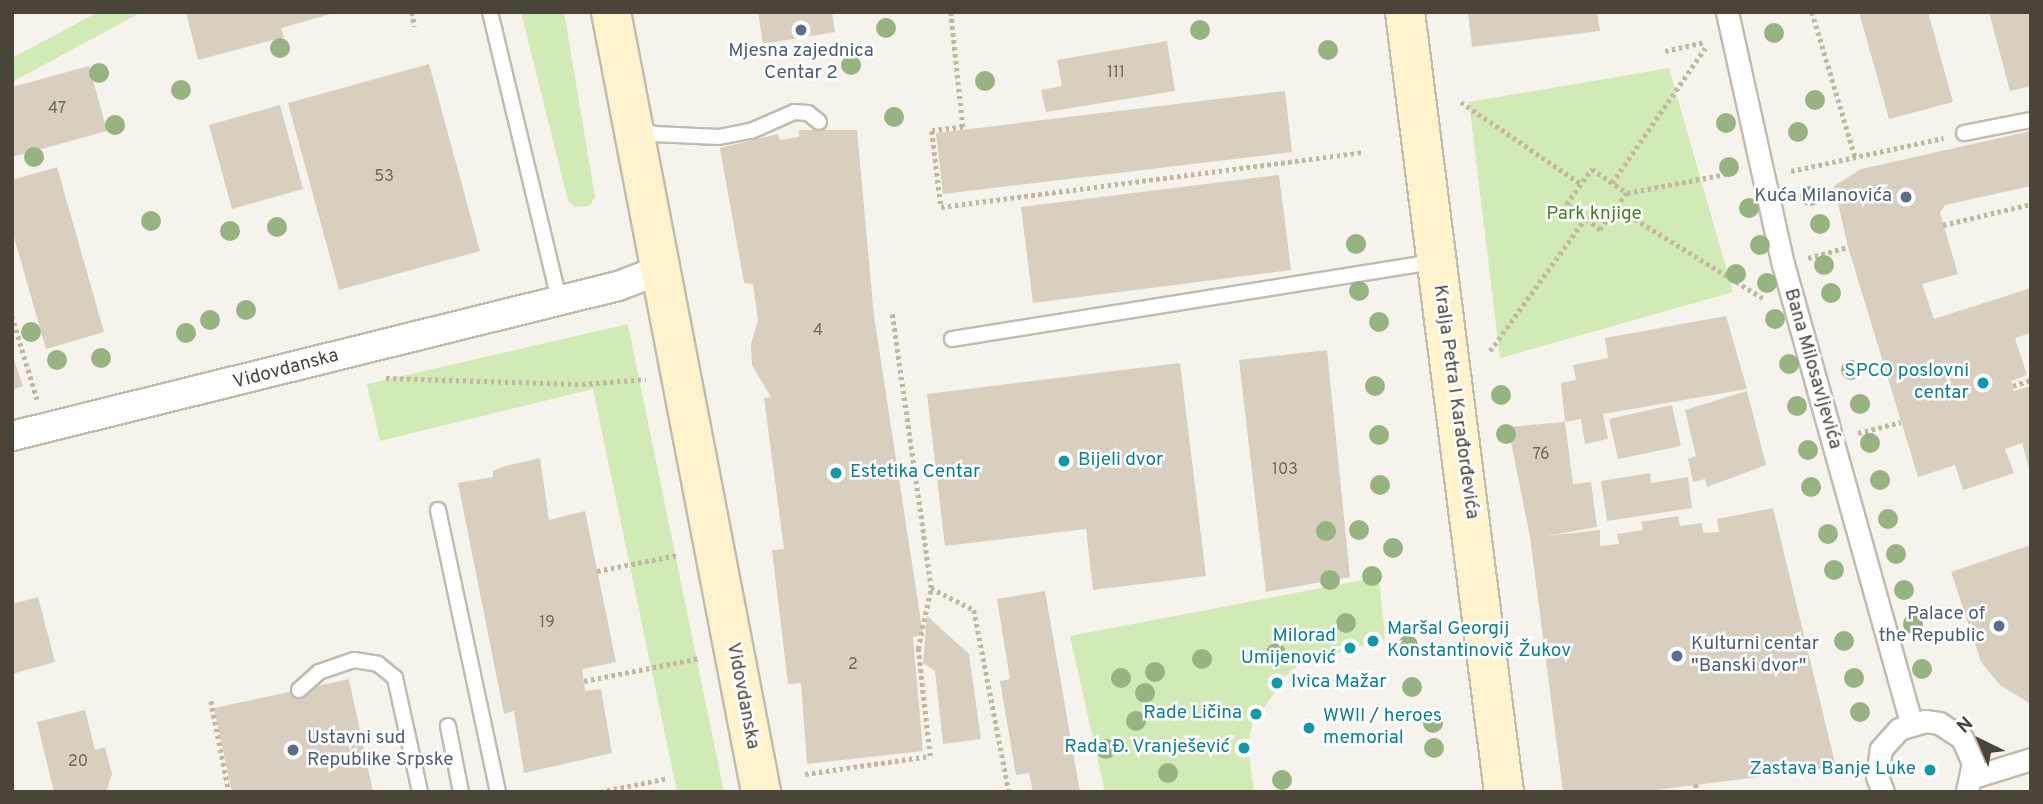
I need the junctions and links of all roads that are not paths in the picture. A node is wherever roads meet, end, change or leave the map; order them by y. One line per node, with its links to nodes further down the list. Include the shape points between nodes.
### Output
1 (490, 12): 11 (lane)
2 (611, 12): 5 (main road, Vidovdanska)
3 (1405, 12): 9 (main road, Kralja Petra I Karađorđevića)
4 (1727, 12): 16 (street, Bana Milosavljevića, via 1783,264)
5 (628, 117): 7 (lane, via 648,133 701,136 751,131 801,111); 10 (main road, Vidovdanska)
6 (2031, 120): 8 (lane)
7 (819, 122)
8 (1964, 133)
9 (1435, 261): 12 (lane); 24 (main road, Kralja Petra I Karađorđevića, via 1475,538)
10 (658, 271): 11 (street, Vidovdanska, via 618,286); 23 (main road, Vidovdanska)
11 (559, 299): 13 (street, Vidovdanska, via 159,403)
12 (952, 339)
13 (12, 436)
14 (438, 510): 22 (lane)
15 (299, 690): 20 (lane, via 319,672 354,660 378,664 395,678)
16 (1911, 723): 19 (street, via 1939,723 1952,729 1969,750); 25 (street, via 1888,738 1881,749 1877,776)
17 (448, 726): 21 (lane)
18 (2031, 759): 19 (street)
19 (1970, 784)
20 (420, 792)
21 (461, 792)
22 (498, 792)
23 (761, 792)
24 (1504, 792)
25 (1883, 792)

